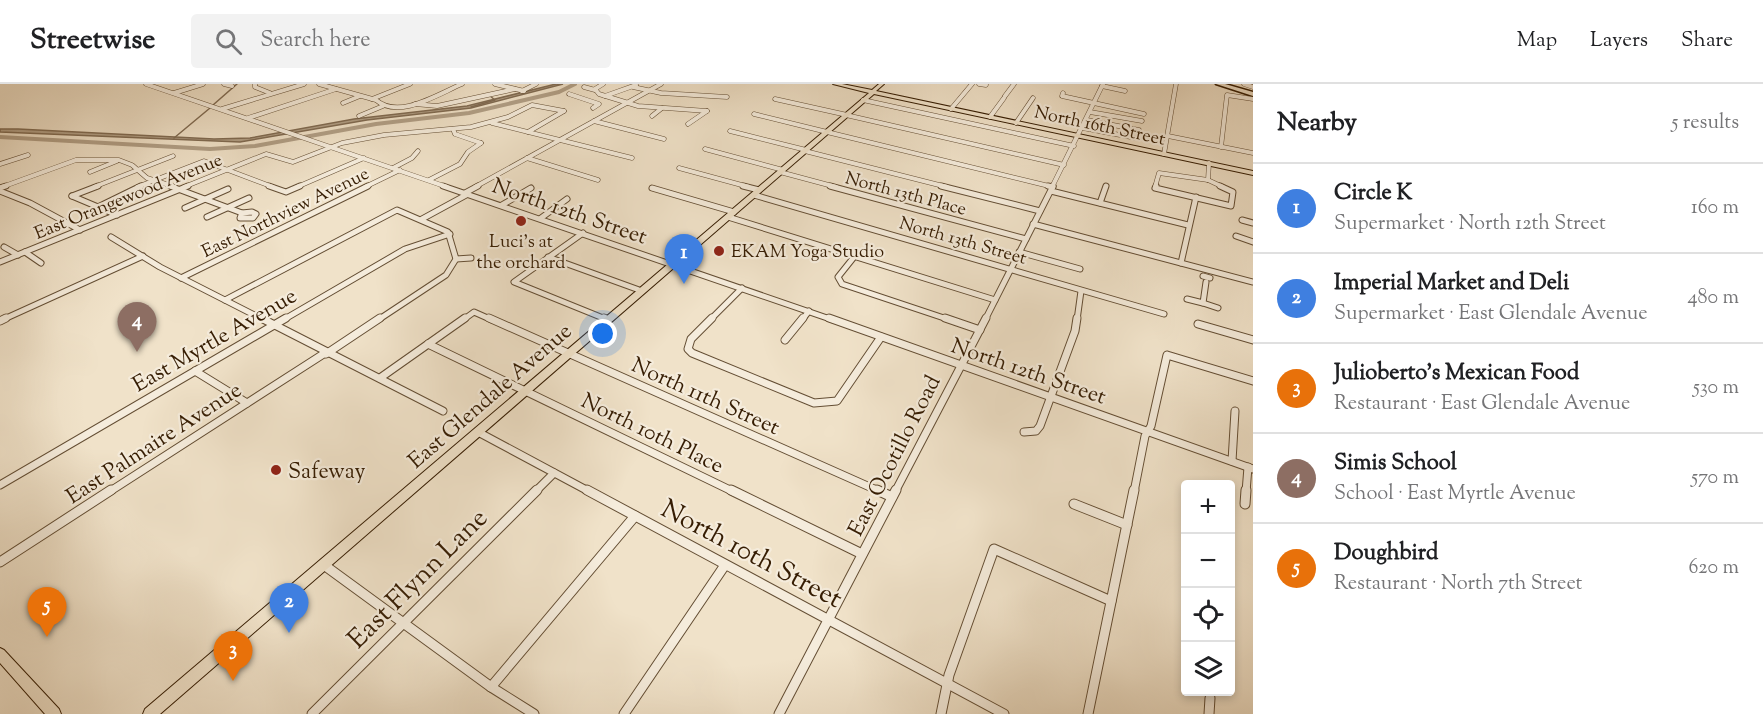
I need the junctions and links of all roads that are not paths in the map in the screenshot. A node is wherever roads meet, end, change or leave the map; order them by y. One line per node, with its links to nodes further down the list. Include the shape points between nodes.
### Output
1 (146, 84): 33 (street, North 12th Street)
2 (203, 84): 33 (street)
3 (224, 84): 22 (street)
4 (304, 84): 34 (street)
5 (324, 84): 27 (street)
6 (410, 84): 44 (street)
7 (462, 84): 50 (street)
8 (495, 84): 28 (street)
9 (536, 84): 28 (street, via 523,91)
10 (603, 84): 31 (street)
11 (661, 84): 29 (street)
12 (835, 84): 32 (main road, North 16th Street)
13 (882, 84): 32 (main road, East Glendale Avenue)
14 (972, 84): 55 (street)
15 (979, 84): 25 (street)
16 (1014, 84): 62 (street)
17 (1176, 84): 77 (street)
18 (1219, 84): 36 (highway)
19 (1231, 84): 36 (highway)
20 (1244, 84): 36 (street)
21 (1102, 85): 30 (street); 54 (street, East Ocotillo Road)
22 (231, 86)
23 (254, 86): 34 (street)
24 (635, 86): 29 (street); 40 (street)
25 (986, 86)
26 (584, 87): 31 (street)
27 (336, 89): 38 (street); 63 (street)
28 (515, 89): 50 (street, via 437,106)
29 (649, 90): 41 (street); 49 (street)
30 (1125, 90)
31 (597, 92): 40 (street); 42 (street)
32 (873, 92): 46 (main road, East Glendale Avenue); 55 (main road, North 16th Street)
33 (174, 93): 56 (street, North 12th Street)
34 (270, 93): 56 (street)
35 (1063, 93): 54 (street, via 1062,96)
36 (1253, 93): 83 (street, via 1227,97)
37 (569, 94): 39 (street)
38 (361, 96): 44 (street); 48 (street)
39 (576, 96): 42 (street); 47 (street)
40 (605, 96): 49 (street)
41 (727, 97)
42 (587, 98): 52 (street, via 599,104)
43 (1032, 98): 68 (street)
44 (372, 99): 51 (street)
45 (775, 99): 59 (street)
46 (863, 100): 59 (main road, East Glendale Avenue); 81 (street)
47 (566, 102)
48 (343, 103)
49 (626, 103): 53 (street); 65 (street)
50 (415, 104): 51 (street, via 398,110)
51 (383, 106): 60 (street)
52 (592, 108)
53 (662, 108): 61 (street); 69 (street, via 706,111)
54 (1092, 108): 58 (street); 64 (street, East Ocotillo Road); 67 (street)
55 (951, 109): 62 (main road, North 16th Street)
56 (222, 110): 63 (street, North 12th Street)
57 (753, 114): 75 (street)
58 (1144, 114)
59 (846, 115): 75 (main road, East Glendale Avenue); 97 (street)
60 (359, 116)
61 (652, 116)
62 (990, 117): 68 (main road, North 16th Street)
63 (248, 118): 82 (street, North 12th Street)
64 (1087, 120): 70 (street, East Ocotillo Road); 72 (street)
65 (594, 121): 79 (street); 80 (street)
66 (490, 122): 71 (street); 74 (street); 74 (street, via 532,105 564,111)
67 (1142, 122)
68 (1017, 123): 76 (main road, North 16th Street)
69 (687, 124)
70 (1083, 128): 76 (street, East Ocotillo Road); 78 (street)
71 (453, 129): 82 (street, via 384,135); 107 (street, via 455,134 481,143 460,164)
72 (1139, 130)
73 (730, 131): 85 (street)
74 (528, 132): 79 (street)
75 (827, 132): 85 (main road, East Glendale Avenue); 116 (street)
76 (1079, 136): 81 (street, East Ocotillo Road); 88 (main road, North 16th Street)
77 (1168, 136): 83 (street); 88 (street)
78 (1136, 138)
79 (562, 139): 92 (street); 93 (street)
80 (664, 139)
81 (1074, 146): 97 (street, East Ocotillo Road)
82 (332, 147): 91 (street, North 12th Street); 101 (street, East Orangewood Avenue, via 293,162 266,154)
83 (1221, 147): 87 (street)
84 (705, 149): 103 (street, North 13th Place)
85 (805, 150): 103 (main road, East Glendale Avenue); 128 (street)
86 (418, 151): 98 (street, East Northview Avenue)
87 (1253, 153)
88 (1164, 154): 95 (main road, North 16th Street)
89 (28, 155): 96 (street)
90 (174, 156): 100 (street)
91 (364, 158): 98 (street, North 12th Street); 101 (street, via 286,192)
92 (527, 158): 108 (street); 117 (street)
93 (632, 158)
94 (119, 160): 100 (street); 104 (street); 113 (street, via 84,158)
95 (1209, 163): 105 (main road, North 16th Street); 109 (street)
96 (0, 164)
97 (1064, 165): 116 (street, East Ocotillo Road)
98 (393, 168): 102 (street, North 12th Street)
99 (679, 168): 118 (street, North 13th Street)
100 (138, 170): 106 (street); 125 (street, via 72,196)
101 (227, 170): 106 (street, via 204,161); 114 (street, East Orangewood Avenue)
102 (400, 170): 107 (street, North 12th Street); 163 (street, East Northview Avenue)
103 (781, 171): 118 (main road, East Glendale Avenue); 145 (street, North 13th Place)
104 (90, 172)
105 (1253, 172)
106 (153, 180): 114 (street); 125 (street)
107 (429, 180): 117 (street, North 12th Street)
108 (598, 180)
109 (1208, 180): 119 (street, via 1233,192 1231,206); 119 (street, via 1159,172 1155,188)
110 (1106, 186): 123 (street)
111 (531, 188): 124 (street)
112 (652, 188): 129 (street)
113 (0, 189): 140 (street)
114 (179, 189): 120 (street); 131 (street, East Orangewood Avenue)
115 (228, 189): 120 (street)
116 (1052, 189): 123 (street); 128 (street, East Ocotillo Road)
117 (466, 193): 124 (street, North 12th Street); 135 (street)
118 (756, 193): 129 (main road, East Glendale Avenue); 160 (street, North 13th Street)
119 (1196, 197): 139 (street)
120 (207, 198): 126 (street); 127 (street)
121 (249, 198): 126 (street)
122 (567, 199): 134 (street)
123 (1100, 203): 139 (street)
124 (501, 205): 134 (street, North 12th Street)
125 (98, 207): 131 (street)
126 (228, 207): 130 (street); 132 (street)
127 (185, 208)
128 (1040, 211): 138 (street, East Ocotillo Road)
129 (734, 212): 133 (main road, East Glendale Avenue)
130 (242, 213)
131 (117, 215): 140 (street, East Orangewood Avenue)
132 (207, 217)
133 (728, 217): 153 (street); 159 (main road, East Glendale Avenue)
134 (541, 218): 141 (street, North 12th Street)
135 (422, 219): 142 (street); 169 (street, via 397,210)
136 (1242, 220): 137 (street)
137 (1253, 223)
138 (1034, 224): 145 (street, East Ocotillo Road); 158 (street)
139 (1188, 225): 158 (street)
140 (80, 230): 148 (street, East Orangewood Avenue)
141 (583, 233): 152 (street); 159 (street, North 12th Street)
142 (450, 234): 155 (street); 178 (street, East Myrtle Avenue, via 405,249)
143 (1236, 236): 146 (street)
144 (111, 237): 151 (street)
145 (1026, 239): 149 (street, East Ocotillo Road)
146 (1253, 242)
147 (4, 247): 150 (street)
148 (25, 252): 150 (street, East Orangewood Avenue); 157 (street)
149 (1019, 252): 160 (street, East Ocotillo Road); 161 (street)
150 (18, 255): 156 (street, East Orangewood Avenue)
151 (143, 256): 163 (street); 176 (street)
152 (548, 257): 166 (street); 175 (street, via 514,282)
153 (854, 257): 170 (street); 179 (street, via 838,277 842,284)
154 (471, 258): 155 (street)
155 (456, 259): 184 (street, East Palmaire Avenue, via 439,281)
156 (0, 262)
157 (41, 263)
158 (1181, 263): 162 (street)
159 (673, 265): 165 (street, North 12th Street); 166 (main road, East Glendale Avenue)
160 (1011, 270): 167 (street, North 13th Street); 170 (street, East Ocotillo Road)
161 (1080, 270)
162 (1207, 276): 164 (street); 171 (street)
163 (181, 278): 169 (street)
164 (1253, 282)
165 (742, 288): 173 (street, North 12th Street); 180 (street, via 688,345 692,353 814,403 832,403 839,398)
166 (642, 291): 175 (main road, East Glendale Avenue)
167 (1082, 291): 174 (street, North 13th Street); 191 (street, via 1075,331)
168 (1187, 299): 171 (street)
169 (225, 300): 178 (street)
170 (995, 300): 179 (street, East Ocotillo Road)
171 (1203, 303): 172 (street)
172 (1218, 308)
173 (809, 311): 180 (street, North 12th Street); 181 (street)
174 (1164, 314)
175 (608, 320): 185 (main road, East Glendale Avenue)
176 (0, 321)
177 (1198, 324): 182 (street)
178 (273, 325): 184 (street); 187 (street, East Myrtle Avenue)
179 (980, 330): 186 (street, East Ocotillo Road)
180 (881, 337): 186 (street, North 12th Street)
181 (785, 340)
182 (1253, 340)
183 (428, 344): 185 (street, North 11th Street, via 474,312); 188 (street); 190 (street, North 10th Place)
184 (326, 353): 188 (street); 192 (street, East Palmaire Avenue)
185 (569, 354): 190 (main road, East Glendale Avenue); 202 (street, North 11th Street)
186 (960, 365): 191 (street, North 12th Street); 202 (street, East Ocotillo Road)
187 (195, 371): 192 (street); 201 (street, East Myrtle Avenue)
188 (380, 378): 193 (street)
189 (1253, 381): 195 (street, via 1167,356)
190 (526, 390): 196 (main road, East Glendale Avenue); 207 (street, North 10th Place)
191 (1051, 397): 195 (street, North 12th Street); 197 (street, via 1040,426)
192 (247, 403): 208 (street, East Palmaire Avenue)
193 (443, 411)
194 (1235, 411): 198 (street)
195 (1148, 431): 198 (street, North 12th Street); 206 (street)
196 (478, 432): 200 (street, North 10th Street); 209 (main road, East Glendale Avenue)
197 (1024, 432)
198 (1232, 461): 199 (street, North 12th Street)
199 (1251, 468): 204 (street)
200 (554, 473): 205 (street, North 10th Street); 213 (street, East Flynn Lane)
201 (0, 485)
202 (892, 497): 207 (street, East Ocotillo Road)
203 (1074, 504): 206 (street)
204 (1245, 504)
205 (635, 516): 210 (street, North 10th Street); 216 (street)
206 (1127, 525): 211 (street)
207 (862, 554): 212 (street, East Ocotillo Road)
208 (0, 562)
209 (324, 565): 213 (street); 219 (main road, East Glendale Avenue)
210 (725, 565): 212 (street, North 10th Street); 222 (street)
211 (1111, 601): 215 (street, via 994,549 949,675); 226 (street)
212 (828, 620): 215 (street, North 10th Street); 223 (street, East Ocotillo Road)
213 (404, 623): 216 (street); 220 (street, East Flynn Lane)
214 (0, 654): 218 (main road)
215 (949, 685): 224 (street); 225 (street, North 10th Street)
216 (491, 687): 221 (street)
217 (1210, 698): 227 (street)
218 (54, 714)
219 (150, 714)
220 (312, 714)
221 (534, 714)
222 (624, 714)
223 (779, 714)
224 (941, 714)
225 (1004, 714)
226 (1088, 714)
227 (1209, 714)

